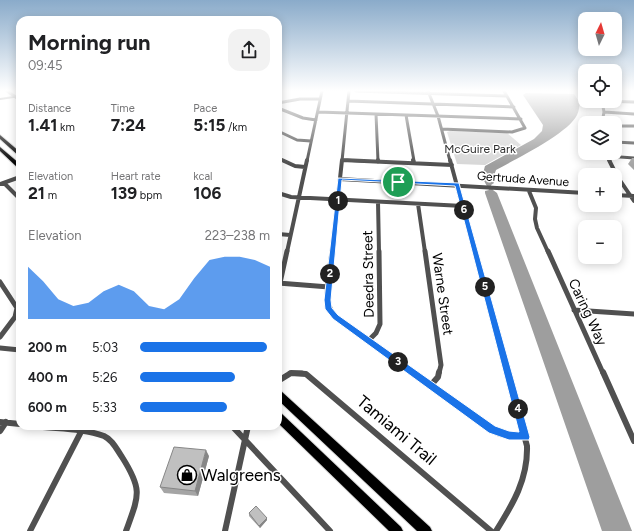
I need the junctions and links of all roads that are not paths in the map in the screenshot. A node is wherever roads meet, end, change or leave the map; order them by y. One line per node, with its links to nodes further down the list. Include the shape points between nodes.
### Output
1 (406, 115): 28 (street)
2 (297, 116): 10 (street)
3 (317, 116): 10 (street)
4 (347, 116): 24 (street)
5 (376, 116): 26 (street)
6 (431, 116): 7 (street)
7 (438, 116): 9 (street); 13 (street)
8 (519, 116): 9 (street)
9 (521, 119): 13 (street, via 524,128 512,132)
10 (316, 120): 16 (street)
11 (622, 126): 12 (street)
12 (634, 126)
13 (442, 129): 29 (street)
14 (282, 133): 16 (street, via 297,140)
15 (0, 136): 20 (main road)
16 (311, 141): 30 (street)
17 (622, 142): 18 (street)
18 (634, 143)
19 (0, 148): 27 (main road)
20 (16, 151)
21 (622, 156): 22 (street)
22 (634, 158)
23 (282, 160): 30 (street, via 295,166)
24 (342, 160): 26 (street); 32 (street)
25 (609, 160): 39 (street, via 617,176)
26 (378, 162): 28 (street)
27 (16, 163)
28 (414, 163): 29 (street)
29 (452, 165): 34 (street)
30 (305, 167): 40 (street)
31 (16, 178): 33 (street)
32 (340, 179): 34 (street, Gertrude Avenue); 41 (street)
33 (2, 183): 37 (street)
34 (457, 184): 35 (street, Gertrude Avenue); 45 (street)
35 (529, 190): 36 (street, Gertrude Avenue); 53 (street, Caring Way, via 536,208 537,228)
36 (578, 193)
37 (16, 195)
38 (282, 195): 40 (street)
39 (632, 195): 42 (street)
40 (299, 198): 41 (street); 47 (street)
41 (338, 200): 43 (street); 51 (street)
42 (634, 201)
43 (378, 202): 44 (street); 57 (street, Deedra Street, via 380,324 376,334)
44 (418, 204): 45 (street); 61 (street, Warne Street, via 441,365 438,377)
45 (463, 206): 71 (street)
46 (282, 235): 47 (street)
47 (290, 236): 48 (street)
48 (282, 270)
49 (0, 282): 52 (street)
50 (282, 283): 51 (street)
51 (329, 287): 57 (street, via 328,305 332,313)
52 (16, 306)
53 (574, 310): 55 (street); 73 (street, Caring Way)
54 (16, 312): 56 (street)
55 (634, 314)
56 (0, 337)
57 (368, 341): 61 (street)
58 (0, 348): 59 (street)
59 (16, 350)
60 (282, 378): 80 (street, Tamiami Trail, via 290,372 306,374)
61 (430, 385): 71 (street, via 492,430 509,436)
62 (282, 398): 79 (main road)
63 (282, 420): 78 (main road)
64 (3, 422): 65 (street); 70 (street)
65 (16, 424)
66 (81, 430): 74 (street)
67 (85, 430): 75 (street, via 107,438 136,477 139,492)
68 (236, 430): 72 (street)
69 (247, 430): 72 (street)
70 (0, 431)
71 (525, 437): 81 (street, via 528,454 525,478)
72 (245, 440): 76 (street); 77 (street)
73 (634, 441)
74 (30, 531)
75 (126, 531)
76 (225, 531)
77 (330, 531)
78 (397, 531)
79 (426, 531)
80 (491, 531)
81 (496, 531)

